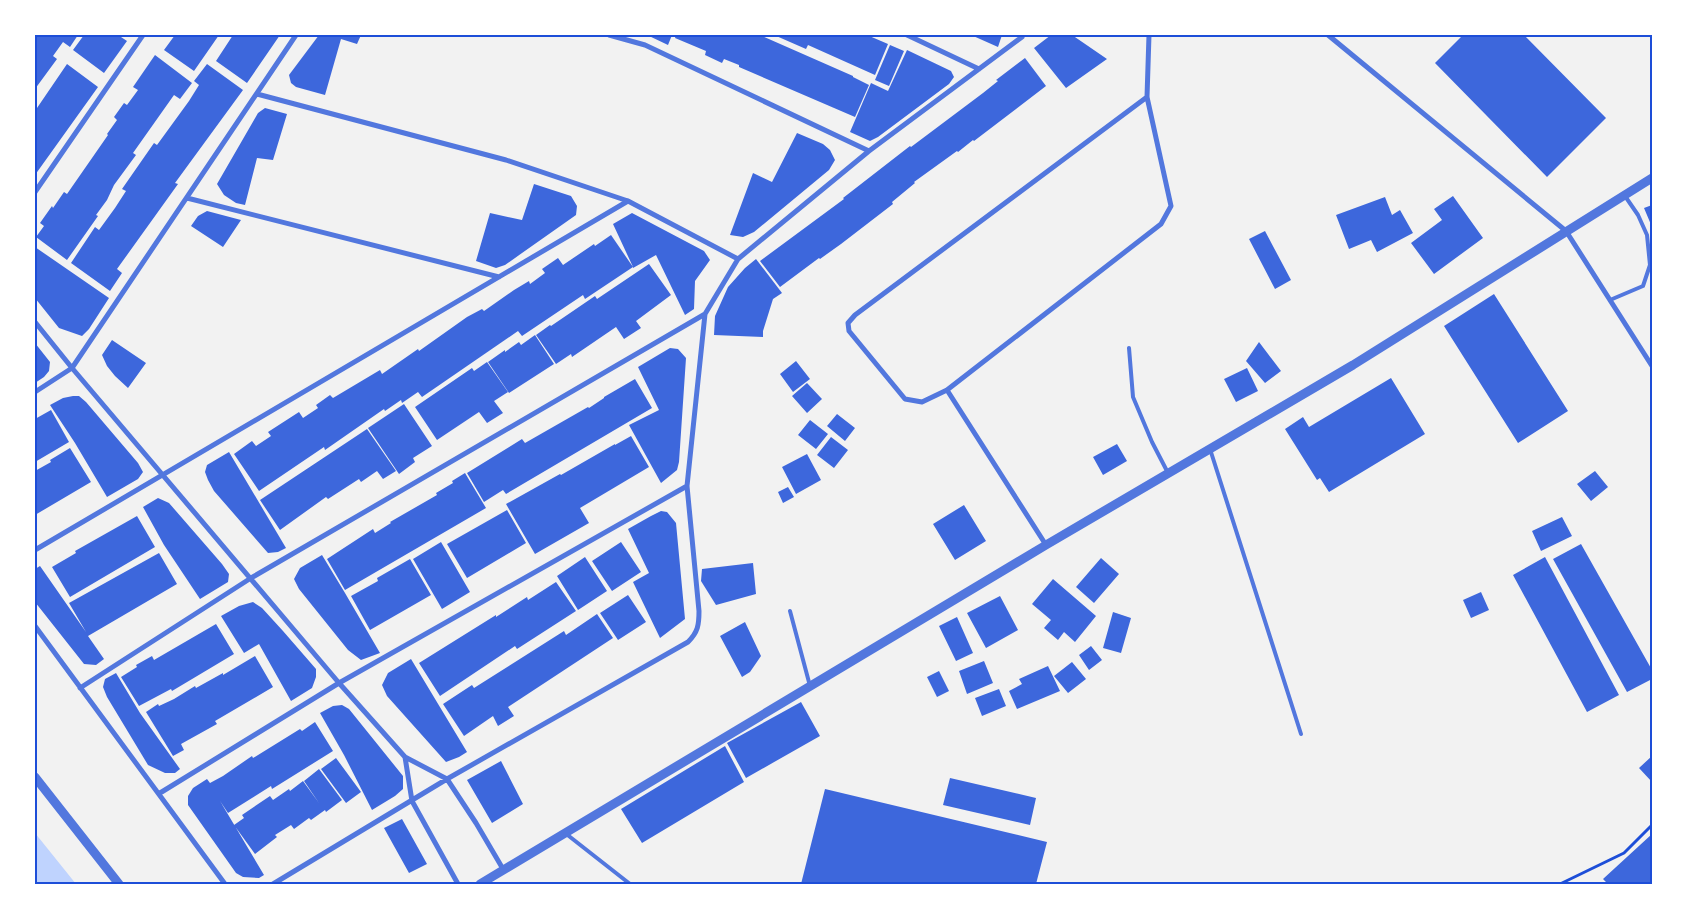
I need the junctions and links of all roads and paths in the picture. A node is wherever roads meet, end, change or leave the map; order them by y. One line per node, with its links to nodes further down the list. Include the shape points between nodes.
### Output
1 (143, 35): 13 (street)
2 (296, 35): 9 (street)
3 (610, 35): 11 (street, via 645,45)
4 (907, 35): 8 (street)
5 (1149, 35): 10 (street)
6 (1328, 35): 17 (street)
7 (1022, 37): 8 (street)
8 (979, 69): 11 (street)
9 (257, 94): 15 (street); 16 (street, via 506,160)
10 (1147, 96): 26 (street, via 1171,206 1161,224); 26 (street, via 848,323 849,331 905,399 922,402)
11 (870, 151): 18 (street)
12 (1652, 178): 14 (street)
13 (35, 192)
14 (1625, 195): 17 (street); 20 (lane, via 1646,235 1650,265 1643,286)
15 (187, 198): 19 (street); 25 (street)
16 (628, 201): 18 (street); 19 (street)
17 (1566, 231): 20 (street); 28 (street, via 1353,365)
18 (738, 259): 21 (street)
19 (498, 277): 29 (street)
20 (1610, 300): 24 (street)
21 (705, 314): 31 (street); 34 (street)
22 (35, 322): 25 (street)
23 (1129, 348): 30 (lane, via 1133,396)
24 (1652, 366)
25 (72, 368): 27 (street); 29 (street)
26 (947, 390): 32 (street)
27 (35, 392)
28 (1210, 449): 30 (street); 40 (lane)
29 (164, 474): 33 (street); 34 (street)
30 (1168, 474): 32 (street)
31 (687, 486): 37 (street); 43 (street, via 699,611 695,636)
32 (1046, 545): 38 (street)
33 (35, 550)
34 (251, 578): 37 (street); 39 (street)
35 (790, 611): 38 (lane)
36 (35, 626): 39 (street)
37 (340, 683): 41 (street); 44 (street)
38 (810, 686): 47 (street)
39 (80, 688): 44 (street)
40 (1301, 734)
41 (405, 757): 43 (street); 45 (street)
42 (35, 777): 49 (street)
43 (447, 779): 45 (street); 48 (street)
44 (160, 794): 50 (street)
45 (412, 801): 51 (street); 52 (street)
46 (1652, 825): 55 (path, via 1624,853)
47 (565, 832): 48 (street); 54 (lane)
48 (503, 869): 53 (street)
49 (119, 884)
50 (225, 884)
51 (273, 884)
52 (458, 884)
53 (480, 884)
54 (630, 884)
55 (1560, 884)

